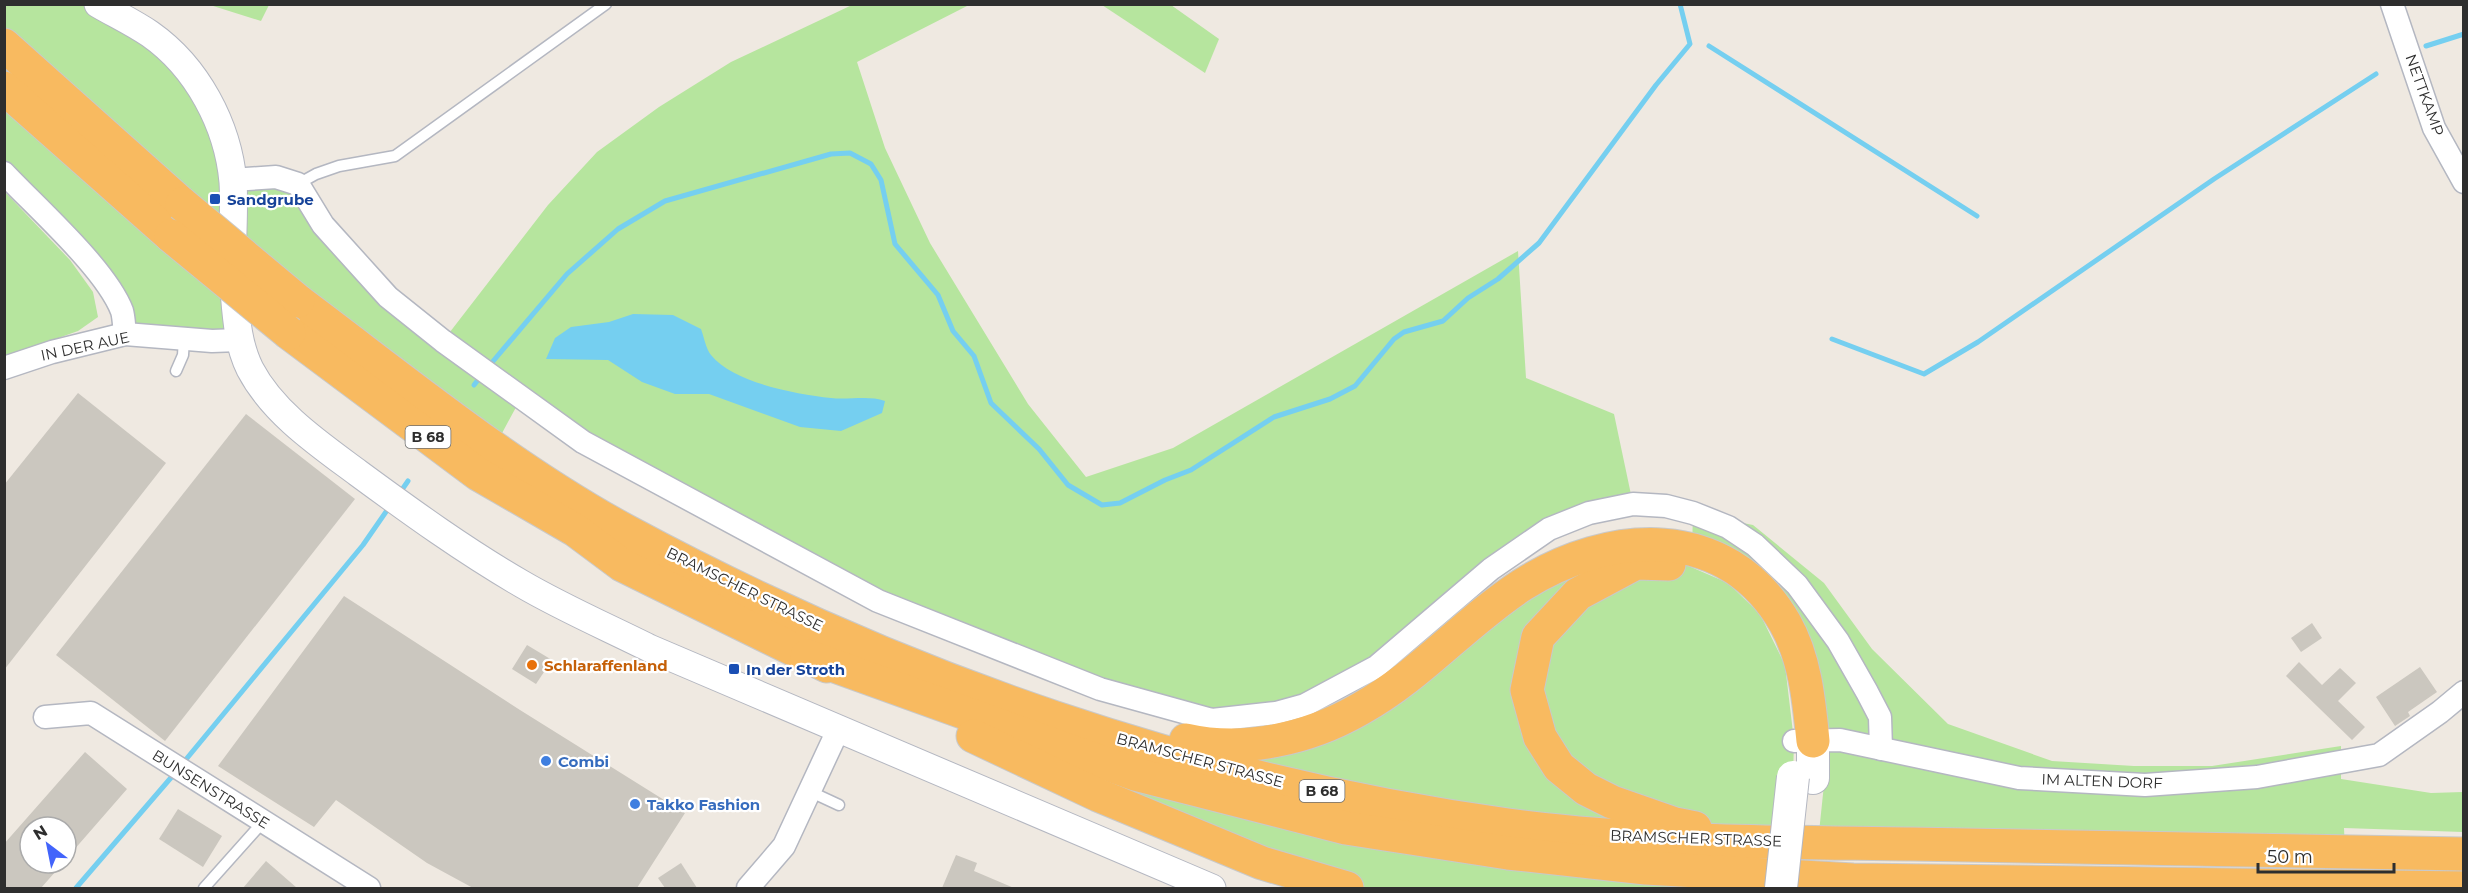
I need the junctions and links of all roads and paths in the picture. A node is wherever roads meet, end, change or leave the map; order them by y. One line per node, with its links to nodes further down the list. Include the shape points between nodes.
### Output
1 (98, 4): 7 (street, via 174,53 194,78 223,133)
2 (606, 4): 9 (lane, via 395,156 339,166)
3 (2392, 4): 8 (street, NETTKAMP, via 2434,128)
4 (4, 45): 19 (highway, BRAMSCHER STRASSE / B 68, bridge, via 182,204 298,301 494,448 625,531 823,628 946,678)
5 (4, 88): 15 (highway, B 68, bridge, via 171,236 289,333 478,474 574,530 622,565)
6 (4, 173): 10 (street, via 96,270 113,293 122,313)
7 (232, 180): 9 (street, via 276,177); 12 (street, via 232,259)
8 (2463, 182)
9 (298, 184): 21 (street, via 323,225 388,297 583,442 878,601 1100,689 1212,720 1276,713 1305,705 1377,667 1491,569 1549,529 1588,513 1633,504 1666,506 1728,527 1755,545 1797,585 1838,641 1880,717)
10 (125, 334): 11 (street, IN DER AUE); 13 (street, IN DER AUE)
11 (184, 339): 12 (street, IN DER AUE); 14 (lane)
12 (239, 340): 18 (street, via 266,394 288,418 394,500 523,584 650,648)
13 (4, 368)
14 (176, 371)
15 (807, 656): 32 (highway, via 1098,795 1262,863); 35 (highway, B 68, via 1135,774 1346,828 1508,853 1646,868 1853,880)
16 (2463, 692): 21 (street, IM ALTEN DORF, via 2379,755 2257,777 2145,785 2019,778)
17 (45, 717): 25 (street, BUNSENSTRASSE, via 91,713)
18 (839, 728): 23 (street); 31 (street)
19 (1086, 728): 20 (highway, via 1252,746 1304,733 1359,710 1405,681 1521,586 1564,562 1607,548 1650,543 1692,549 1720,561 1760,589 1785,622 1800,658 1809,695); 26 (highway, BRAMSCHER STRASSE / B 68, via 1144,748 1358,800 1508,825 1649,839)
20 (1804, 741): 21 (street, IM ALTEN DORF, via 1840,740); 22 (main road); 26 (highway, via 1785,665 1760,614 1728,583 1684,564 1636,563 1578,594 1538,637 1527,690 1540,737 1559,767 1586,789 1633,810 1675,824)
21 (1881, 749)
22 (1803, 778): 33 (main road, bridge); 34 (main road)
23 (811, 792): 24 (lane); 30 (street, via 784,846)
24 (839, 805)
25 (263, 822): 28 (street, BUNSENSTRASSE); 29 (lane)
26 (1774, 841): 27 (highway, BRAMSCHER STRASSE / B 68)
27 (2463, 854)
28 (356, 885)
29 (204, 888)
30 (748, 888)
31 (1212, 888)
32 (1347, 888)
33 (1781, 888)
34 (1803, 888)
35 (2463, 888)

